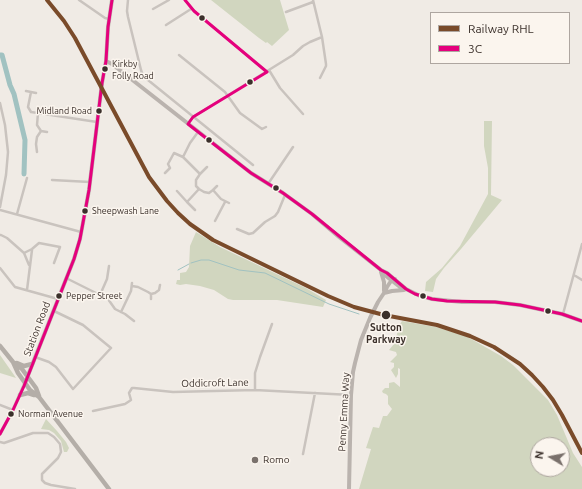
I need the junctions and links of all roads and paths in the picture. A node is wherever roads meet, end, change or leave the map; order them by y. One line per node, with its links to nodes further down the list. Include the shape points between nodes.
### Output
1 (79, 0): 10 (street, via 105,18)
2 (112, 0): 10 (main road, Station Road)
3 (128, 0): 24 (street, via 128,17 143,76)
4 (169, 0): 7 (street)
5 (186, 0): 8 (street)
6 (313, 1): 9 (street); 12 (street)
7 (153, 9)
8 (191, 9): 11 (street); 15 (street)
9 (286, 12)
10 (109, 18): 14 (main road, Station Road)
11 (166, 25)
12 (322, 37): 15 (street, via 306,44); 16 (street, via 326,66)
13 (179, 55): 20 (street)
14 (106, 62): 25 (main road, Station Road); 26 (main road, via 112,64)
15 (268, 71): 20 (street); 23 (street)
16 (320, 78)
17 (26, 91): 18 (street)
18 (31, 92): 19 (street); 22 (street, via 28,107 31,112)
19 (36, 93)
20 (228, 95): 24 (street); 27 (street, via 240,113 262,128)
21 (0, 103): 50 (street, via 8,152)
22 (38, 113): 25 (street); 28 (street, via 37,126)
23 (303, 114)
24 (193, 117): 26 (street); 34 (street)
25 (97, 122): 40 (main road, Station Road)
26 (188, 124): 30 (main road)
27 (266, 127)
28 (41, 131): 29 (street); 32 (street, via 37,137)
29 (47, 132)
30 (198, 132): 33 (street); 41 (main road)
31 (293, 147): 41 (street)
32 (37, 152)
33 (183, 157): 36 (street, via 174,153 168,164 170,168); 37 (street)
34 (253, 165)
35 (207, 167): 37 (street)
36 (165, 173)
37 (200, 174): 43 (street, via 196,180)
38 (27, 178): 53 (street)
39 (52, 180): 40 (street)
40 (90, 182): 56 (main road, Station Road)
41 (268, 184): 46 (main road)
42 (217, 186): 44 (street)
43 (199, 189): 44 (street, via 210,193); 47 (street)
44 (213, 190): 48 (street)
45 (177, 191): 47 (street)
46 (285, 195): 55 (street, via 275,216 253,233); 65 (main road)
47 (187, 202): 52 (street)
48 (225, 202): 49 (street); 54 (street)
49 (229, 203)
50 (0, 207)
51 (0, 210): 53 (street)
52 (195, 210)
53 (17, 214): 56 (street)
54 (215, 221)
55 (237, 229)
56 (81, 232): 67 (main road, Station Road)
57 (0, 235): 60 (street)
58 (582, 244): 66 (street)
59 (32, 249): 60 (street); 61 (street, via 39,243 60,248); 62 (street)
60 (24, 253): 62 (street)
61 (54, 263)
62 (29, 265): 71 (street)
63 (108, 266): 75 (street, via 107,279)
64 (0, 268): 71 (street, via 15,287)
65 (381, 270): 69 (main road); 73 (main road)
66 (574, 275): 68 (street); 80 (street)
67 (66, 278): 75 (street); 76 (main road, Station Road)
68 (582, 280)
69 (393, 281): 72 (main road); 73 (main road, Penny Emma Way)
70 (160, 285): 74 (street, via 155,293)
71 (27, 290): 76 (street)
72 (408, 290): 73 (main road); 80 (main road, via 432,299 495,302)
73 (384, 293): 93 (main road, Penny Emma Way, via 361,340 353,372)
74 (151, 294): 77 (street); 79 (street, via 132,284)
75 (100, 295): 79 (street)
76 (58, 299): 78 (main road, Station Road)
77 (151, 299)
78 (53, 311): 85 (main road, Station Road); 85 (street, via 83,325 111,348 73,389 56,367)
79 (121, 312): 81 (street)
80 (562, 314): 82 (main road)
81 (134, 321)
82 (582, 321)
83 (272, 324): 90 (street, via 260,357)
84 (0, 346): 86 (highway)
85 (35, 357): 87 (main road, Station Road)
86 (13, 362): 87 (highway, via 24,366); 88 (highway); 89 (highway)
87 (32, 364): 88 (main road, Station Road)
88 (27, 376): 89 (main road, Station Road); 94 (highway)
89 (25, 383): 92 (street, Station Road); 94 (highway)
90 (255, 390): 91 (street, Oddicroft Lane); 97 (street, Oddicroft Lane, via 173,392 132,388 129,393 131,400 125,404)
91 (314, 393): 93 (street, Oddicroft Lane); 100 (street)
92 (20, 395): 94 (highway, via 28,393); 96 (street, Station Road)
93 (351, 395): 103 (main road, Penny Emma Way)
94 (39, 397): 102 (highway)
95 (0, 405): 96 (street)
96 (13, 410): 98 (street, Station Road)
97 (93, 411)
98 (0, 434)
99 (0, 442): 101 (street, via 4,443 33,433 48,433 60,444 61,452 42,474 42,480 45,484)
100 (303, 454)
101 (75, 489)
102 (109, 489)
103 (349, 489)

